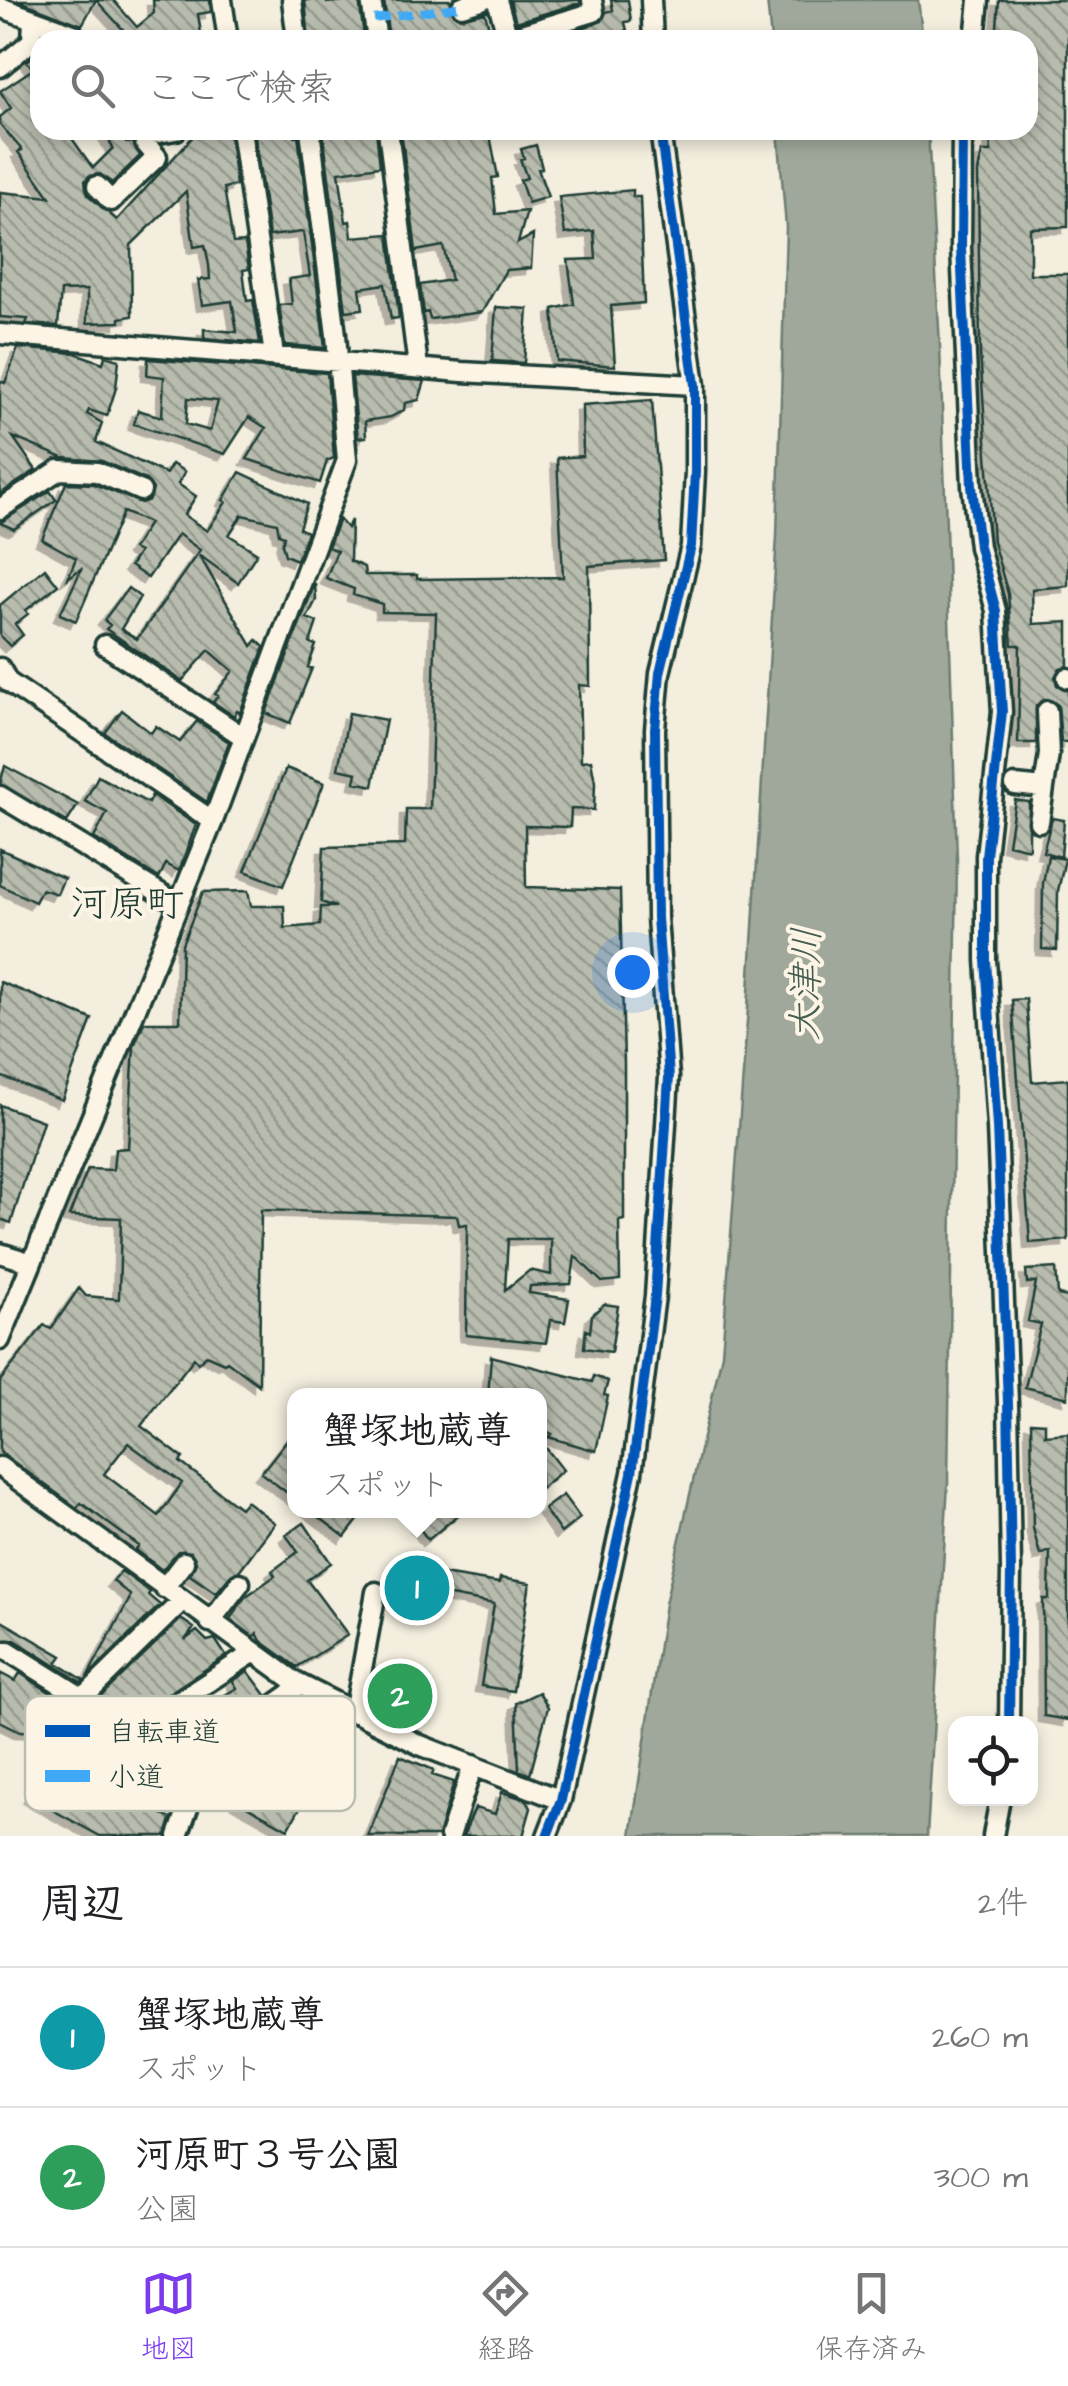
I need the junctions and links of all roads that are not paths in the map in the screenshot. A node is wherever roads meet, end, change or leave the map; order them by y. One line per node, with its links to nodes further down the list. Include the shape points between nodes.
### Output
1 (222, 0): 14 (street)
2 (292, 0): 15 (street)
3 (371, 0): 16 (street)
4 (482, 0): 9 (street)
5 (497, 0): 17 (street)
6 (592, 0): 18 (street, via 594,12)
7 (651, 0): 19 (street)
8 (979, 0): 20 (street)
9 (462, 6)
10 (0, 7): 11 (street)
11 (33, 21): 12 (street); 13 (street)
12 (33, 30)
13 (60, 30)
14 (226, 30)
15 (296, 30)
16 (375, 30)
17 (506, 30)
18 (534, 30)
19 (653, 30)
20 (976, 30)
21 (30, 43): 22 (street)
22 (0, 66)
23 (146, 140): 29 (street, via 157,158 112,200)
24 (242, 140): 31 (street)
25 (311, 140): 32 (street)
26 (389, 140): 33 (street)
27 (661, 140): 34 (street)
28 (962, 140): 68 (street, via 972,486 996,611 1002,712 986,856 986,960 1008,1403)
29 (98, 186)
30 (0, 334): 31 (street)
31 (274, 354): 32 (street)
32 (339, 360): 33 (street); 40 (street, via 347,460)
33 (418, 367): 34 (street)
34 (696, 384): 70 (street, via 690,546 660,673 655,729 657,918 669,1077 655,1296 632,1473)
35 (142, 491): 36 (street, via 97,472 58,470)
36 (0, 509)
37 (105, 645): 40 (street)
38 (0, 668): 45 (street, via 8,682)
39 (1048, 710): 41 (street)
40 (242, 736): 45 (street)
41 (1058, 754): 43 (street)
42 (1016, 784): 43 (street)
43 (1044, 788): 46 (street)
44 (0, 796): 47 (street)
45 (212, 821): 47 (street)
46 (1038, 822)
47 (178, 904): 49 (street)
48 (0, 1253): 49 (street)
49 (30, 1262): 50 (street)
50 (0, 1340)
51 (0, 1467): 54 (street)
52 (184, 1562): 54 (street)
53 (240, 1583): 57 (street)
54 (164, 1588): 56 (street)
55 (376, 1592): 66 (street)
56 (182, 1601): 57 (street); 62 (street, via 122,1672)
57 (210, 1622): 59 (street)
58 (8, 1651): 61 (street, via 42,1682)
59 (253, 1654): 60 (street); 63 (street)
60 (297, 1683): 64 (street); 65 (street)
61 (78, 1696)
62 (86, 1696)
63 (188, 1696)
64 (287, 1696)
65 (322, 1696)
66 (355, 1708)
67 (355, 1713): 69 (street)
68 (1009, 1716)
69 (473, 1765): 70 (street); 74 (street)
70 (561, 1800): 75 (street); 76 (street)
71 (999, 1806): 77 (street)
72 (187, 1811): 73 (street)
73 (178, 1836)
74 (450, 1836)
75 (548, 1836)
76 (560, 1836)
77 (993, 1836)

